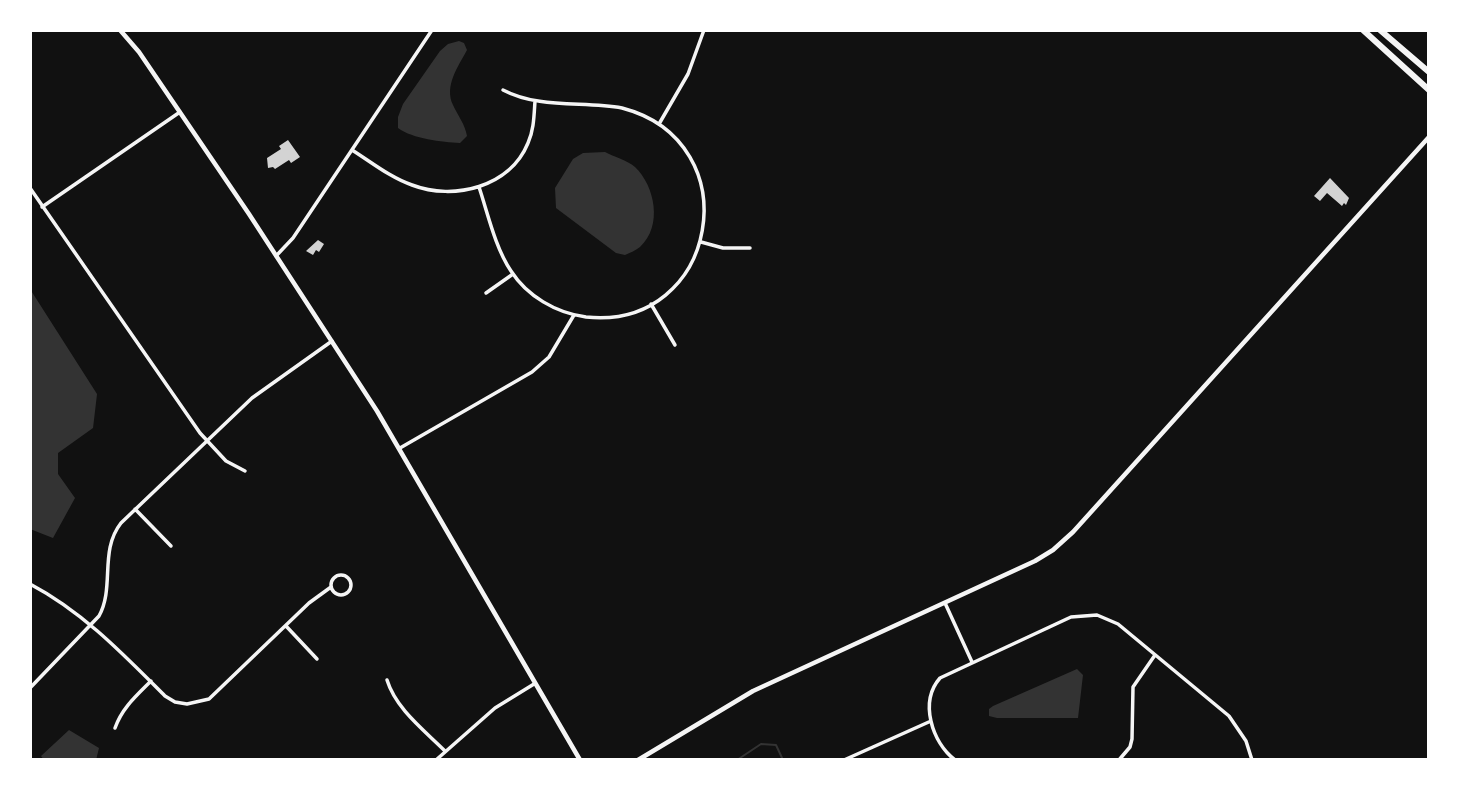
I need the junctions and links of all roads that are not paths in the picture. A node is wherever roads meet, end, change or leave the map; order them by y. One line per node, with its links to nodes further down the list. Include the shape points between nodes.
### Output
1 (120, 30): 10 (street)
2 (432, 30): 13 (street)
3 (704, 30): 11 (street, via 688,74)
4 (1363, 30): 8 (main road)
5 (1380, 30): 6 (main road)
6 (1429, 72)
7 (503, 90): 9 (street)
8 (1429, 90)
9 (535, 101): 11 (street, via 622,108); 14 (street, via 524,152 504,175)
10 (180, 112): 16 (street); 19 (street)
11 (659, 124): 17 (street, via 687,152 698,174 705,212)
12 (1429, 136): 33 (street, via 1068,537 1035,561)
13 (352, 150): 14 (street, via 399,180 421,188); 19 (street)
14 (479, 187): 20 (street)
15 (30, 188): 16 (street)
16 (43, 207): 26 (street)
17 (701, 242): 18 (street); 22 (street, via 675,286)
18 (750, 248)
19 (276, 256): 24 (street)
20 (513, 274): 21 (street); 23 (street, via 540,300)
21 (486, 293)
22 (652, 304): 23 (street, via 621,316); 25 (street)
23 (574, 315): 27 (street, via 549,357 532,372)
24 (332, 341): 26 (street, via 252,398); 27 (street)
25 (674, 345)
26 (206, 441): 28 (street, via 226,461); 29 (street)
27 (400, 448): 41 (street)
28 (246, 471)
29 (135, 509): 30 (street); 34 (street, via 110,542 103,605)
30 (171, 546)
31 (30, 584): 34 (street)
32 (331, 587): 32 (street, via 336,576 343,574 351,580 352,587 345,595); 35 (street)
33 (945, 603): 38 (street); 49 (street, via 753,691)
34 (91, 625): 40 (street); 42 (street)
35 (286, 626): 37 (street); 40 (street, via 209,699 187,705 175,702)
36 (1156, 654): 38 (street, via 1112,621 1088,614 1060,621); 46 (street, via 1133,687 1132,739); 52 (street, via 1229,716)
37 (317, 659)
38 (972, 662): 43 (street, via 935,684 929,701)
39 (387, 680): 45 (street, via 391,693)
40 (151, 681): 44 (street, via 126,706)
41 (534, 684): 45 (street, via 495,708); 48 (street)
42 (30, 688)
43 (931, 721): 50 (street); 51 (street)
44 (115, 728)
45 (445, 751): 47 (street)
46 (1122, 759)
47 (436, 760)
48 (580, 760)
49 (638, 760)
50 (844, 760)
51 (956, 760)
52 (1252, 760)

